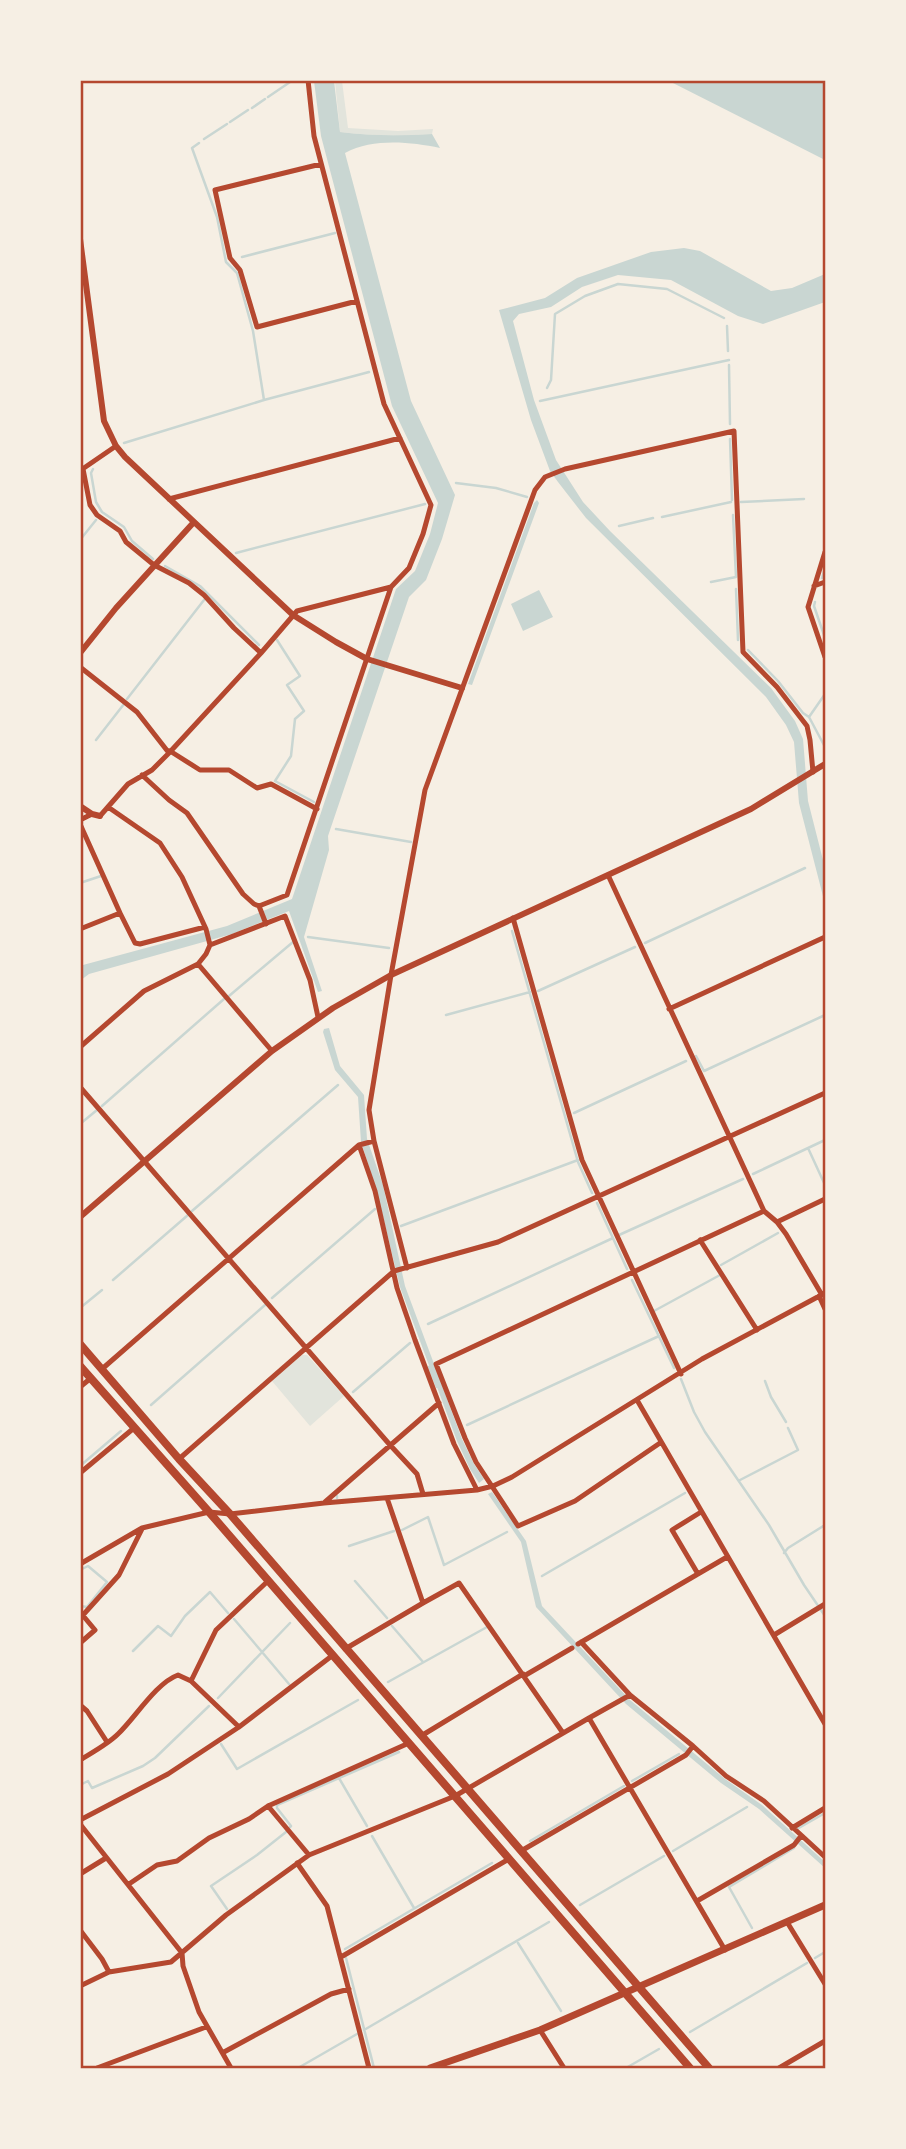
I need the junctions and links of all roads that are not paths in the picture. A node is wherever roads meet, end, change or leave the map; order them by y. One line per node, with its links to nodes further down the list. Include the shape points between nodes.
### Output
1 (308, 80): 2 (street)
2 (321, 164): 4 (street); 4 (street, via 215,190 230,258 240,270 257,327)
3 (80, 239): 6 (street, via 101,409)
4 (357, 301): 5 (street, via 384,404)
5 (400, 438): 8 (street); 14 (street, via 431,505 410,568)
6 (116, 446): 7 (street); 8 (street)
7 (82, 470): 11 (street, via 97,515)
8 (169, 499): 9 (street)
9 (194, 523): 11 (street); 15 (street)
10 (825, 552): 13 (street)
11 (155, 565): 16 (street); 17 (street, via 204,594)
12 (825, 583): 13 (street)
13 (814, 586): 18 (street, via 808,607)
14 (391, 587): 15 (street); 19 (street)
15 (293, 615): 17 (street); 19 (street)
16 (80, 653)
17 (261, 653): 22 (street)
18 (825, 657)
19 (368, 659): 21 (street); 28 (street)
20 (80, 667): 22 (street, via 137,712)
21 (462, 688): 24 (street, via 536,490 545,477 734,431 743,652 778,687 807,726); 42 (street, via 425,790)
22 (169, 752): 25 (street); 28 (street, via 200,770 229,770 257,788 271,784)
23 (825, 764): 24 (street)
24 (812, 773): 32 (street, via 751,809)
25 (142, 775): 27 (street, via 128,783); 33 (street, via 187,813 243,894)
26 (80, 806): 29 (street)
27 (108, 807): 30 (street); 37 (street, via 160,843 182,877)
28 (317, 809): 33 (street, via 287,895)
29 (92, 814): 30 (street); 31 (street)
30 (100, 816)
31 (80, 822): 34 (street)
32 (608, 875): 35 (street); 43 (street)
33 (259, 906): 36 (street)
34 (120, 913): 37 (street, via 135,943 140,944); 38 (street)
35 (513, 918): 42 (street); 53 (street, via 582,1160)
36 (266, 924): 40 (street); 44 (street, via 285,916 310,980)
37 (205, 928): 40 (street)
38 (80, 929)
39 (825, 937): 43 (street)
40 (210, 944): 41 (street)
41 (198, 964): 45 (street, via 144,991); 46 (street)
42 (391, 975): 44 (street); 50 (street, via 369,1110)
43 (669, 1009): 49 (street)
44 (318, 1017): 46 (street)
45 (80, 1047)
46 (272, 1051): 52 (street)
47 (80, 1087): 52 (street)
48 (825, 1093): 49 (street)
49 (728, 1137): 53 (street); 55 (street)
50 (372, 1142): 51 (street); 60 (street)
51 (360, 1145): 59 (street); 61 (street)
52 (145, 1161): 56 (street); 59 (street)
53 (599, 1196): 60 (street, via 498,1242); 62 (street)
54 (825, 1199): 57 (street)
55 (764, 1211): 57 (street); 58 (street)
56 (80, 1217)
57 (777, 1222): 63 (street)
58 (700, 1240): 62 (street); 65 (street)
59 (228, 1259): 67 (street); 69 (street)
60 (405, 1269): 61 (street)
61 (395, 1271): 67 (street); 74 (street)
62 (633, 1271): 70 (street); 80 (street, via 436,1364 476,1462)
63 (822, 1295): 64 (street); 65 (street)
64 (825, 1310)
65 (757, 1330): 70 (street)
66 (80, 1344): 69 (main road)
67 (307, 1348): 77 (street); 78 (street)
68 (80, 1366): 71 (main road)
69 (102, 1369): 78 (main road)
70 (681, 1374): 73 (street)
71 (91, 1378): 72 (street); 75 (main road)
72 (80, 1387)
73 (637, 1400): 76 (street); 80 (street)
74 (439, 1403): 77 (street); 81 (street)
75 (134, 1428): 79 (street); 85 (main road)
76 (660, 1443): 80 (street, via 575,1501 518,1526); 86 (street)
77 (390, 1445): 82 (street, via 418,1474); 84 (street)
78 (179, 1458): 87 (main road)
79 (80, 1473)
80 (492, 1486): 81 (street)
81 (477, 1490): 82 (street)
82 (423, 1494): 83 (street)
83 (387, 1497): 84 (street); 93 (street)
84 (324, 1503): 87 (street)
85 (209, 1511): 87 (street); 88 (street); 92 (main road)
86 (701, 1512): 89 (street); 91 (street, via 672,1530)
87 (230, 1514): 99 (main road)
88 (142, 1528): 90 (street); 95 (street, via 119,1575)
89 (727, 1557): 91 (street); 96 (street)
90 (80, 1564)
91 (698, 1574): 98 (street)
92 (269, 1580): 100 (main road); 102 (street, via 216,1630)
93 (423, 1603): 99 (street); 101 (street, via 459,1583)
94 (822, 1606): 96 (street)
95 (82, 1614): 97 (street, via 94,1630)
96 (774, 1635): 106 (street)
97 (80, 1643)
98 (577, 1645): 101 (street); 103 (street)
99 (345, 1649): 109 (main road)
100 (333, 1655): 107 (street); 111 (main road)
101 (523, 1675): 108 (street); 109 (street)
102 (191, 1681): 107 (street); 110 (street, via 173,1676)
103 (626, 1697): 105 (street); 112 (street)
104 (80, 1705): 110 (street)
105 (589, 1718): 108 (street); 114 (street)
106 (825, 1724)
107 (239, 1727): 119 (street)
108 (563, 1733): 115 (street)
109 (421, 1736): 115 (main road)
110 (107, 1742): 113 (street)
111 (409, 1743): 116 (main road); 117 (street)
112 (693, 1747): 114 (street); 120 (street)
113 (80, 1760)
114 (631, 1787): 122 (street); 130 (street)
115 (467, 1788): 116 (street); 122 (main road)
116 (455, 1796): 123 (street); 126 (main road)
117 (268, 1806): 123 (street); 129 (street)
118 (825, 1808): 120 (street)
119 (80, 1822): 125 (street)
120 (792, 1828): 121 (street)
121 (801, 1837): 124 (street); 130 (street)
122 (521, 1851): 140 (main road)
123 (309, 1855): 127 (street)
124 (825, 1857)
125 (106, 1858): 128 (street); 129 (street)
126 (509, 1858): 136 (street); 142 (main road)
127 (296, 1863): 135 (street); 136 (street, via 327,1906)
128 (80, 1874)
129 (129, 1884): 135 (street)
130 (696, 1901): 134 (street)
131 (825, 1905): 132 (main road)
132 (787, 1922): 134 (main road); 138 (street)
133 (80, 1930): 137 (street)
134 (724, 1950): 140 (main road)
135 (182, 1953): 137 (street, via 171,1962); 143 (street)
136 (341, 1957): 141 (street)
137 (109, 1972): 139 (street)
138 (825, 1984)
139 (80, 1986)
140 (639, 1987): 142 (main road); 153 (main road)
141 (349, 1989): 146 (street, via 331,1994); 149 (street)
142 (625, 1993): 144 (main road); 152 (main road)
143 (206, 2027): 146 (street); 147 (street)
144 (540, 2030): 150 (main road); 151 (street)
145 (825, 2041): 154 (street)
146 (223, 2053): 148 (street)
147 (97, 2068)
148 (232, 2068)
149 (369, 2068)
150 (430, 2068)
151 (564, 2068)
152 (690, 2068)
153 (709, 2068)
154 (779, 2068)

